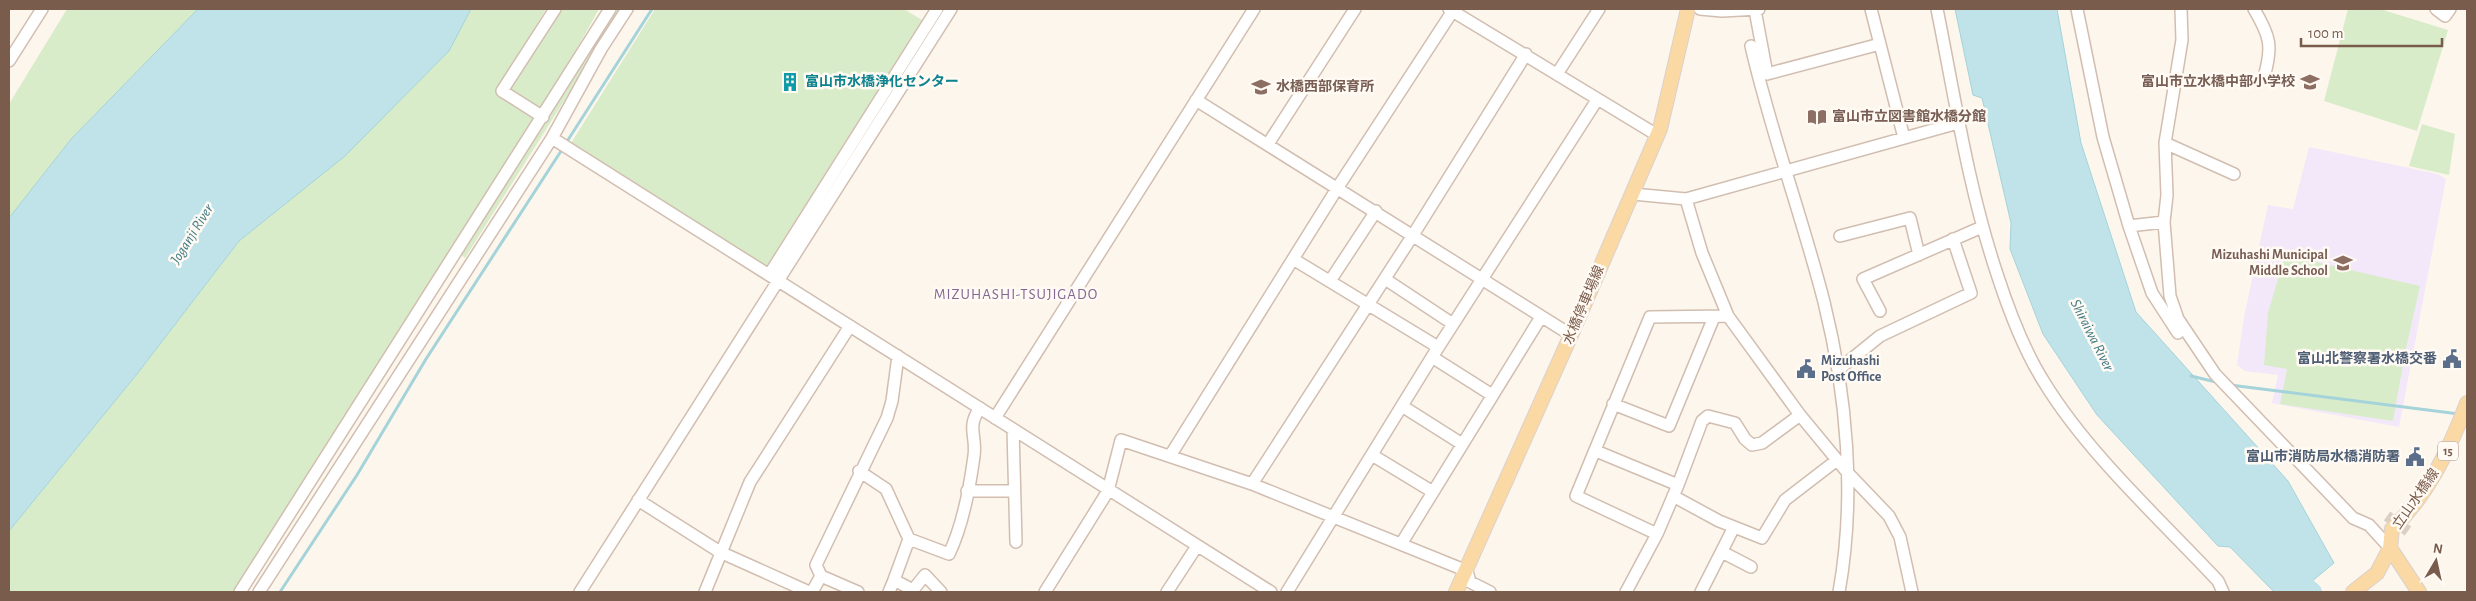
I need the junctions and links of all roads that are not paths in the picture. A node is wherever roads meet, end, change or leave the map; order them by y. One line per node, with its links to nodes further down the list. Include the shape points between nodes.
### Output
1 (42, 9): 24 (street)
2 (554, 9): 30 (street, via 502,91)
3 (610, 9): 30 (street)
4 (627, 9): 33 (street)
5 (937, 9): 51 (street)
6 (951, 9): 51 (street)
7 (1254, 9): 28 (street)
8 (1354, 9): 36 (street)
9 (1452, 9): 23 (street); 39 (street)
10 (1599, 9): 25 (street)
11 (1688, 9): 32 (main road, 水橋停車場線)
12 (1700, 9): 13 (street)
13 (1757, 9): 26 (street)
14 (1872, 9): 21 (street)
15 (1937, 9): 31 (street)
16 (2078, 9): 44 (street, via 2102,137)
17 (2182, 9): 35 (street, via 2182,40)
18 (2254, 9): 27 (street, via 2270,41)
19 (2436, 9): 20 (street, via 2445,16)
20 (2450, 9)
21 (1880, 44): 26 (street); 34 (street)
22 (1751, 46): 26 (street)
23 (1526, 54): 25 (street); 46 (street)
24 (9, 61)
25 (1557, 74): 29 (street)
26 (1762, 75): 37 (street)
27 (2264, 77)
28 (1196, 100): 36 (street); 73 (street)
29 (1597, 100): 32 (street); 52 (street)
30 (543, 117): 105 (street)
31 (1958, 123): 34 (street); 45 (street)
32 (1657, 135): 40 (main road, 水橋停車場線)
33 (552, 138): 51 (street); 106 (street)
34 (1904, 138): 37 (street)
35 (2165, 143): 38 (street); 43 (street, via 2167,195)
36 (1268, 144): 39 (street)
37 (1785, 170): 41 (street); 65 (street, via 1824,302)
38 (2234, 174)
39 (1338, 187): 42 (street); 50 (street)
40 (1633, 194): 41 (street); 62 (main road, 水橋停車場線)
41 (1686, 198): 57 (street, via 1702,253)
42 (1376, 211): 46 (street); 54 (street)
43 (2164, 222): 44 (street); 66 (street, via 2170,296 2178,319)
44 (2129, 226): 66 (street, via 2152,293 2177,332)
45 (1982, 228): 48 (street); 123 (street, via 2009,310 2043,381 2089,443 2218,581)
46 (1414, 235): 52 (street); 53 (street)
47 (1840, 236): 49 (street, via 1910,218)
48 (1953, 240): 49 (street); 65 (street, via 1971,293 1880,336)
49 (1918, 255): 56 (street, via 1863,279)
50 (1293, 259): 54 (street); 79 (street)
51 (774, 278): 61 (street); 90 (street)
52 (1482, 278): 58 (street); 60 (street)
53 (1385, 279): 55 (street); 60 (street)
54 (1330, 281): 55 (street)
55 (1369, 304): 63 (street); 83 (street)
56 (1880, 311)
57 (1728, 316): 59 (street); 72 (street)
58 (1540, 317): 62 (street); 67 (street)
59 (1714, 317): 69 (street, via 1650,317); 69 (street, via 1669,426)
60 (1453, 324): 63 (street)
61 (850, 326): 64 (street); 99 (street, via 750,482)
62 (1571, 336): 102 (main road, 水橋停車場線)
63 (1435, 352): 67 (street); 70 (street)
64 (898, 356): 71 (street); 81 (street, via 892,401)
65 (1838, 370): 82 (street)
66 (2215, 374): 98 (street, via 2353,518 2369,525)
67 (1492, 395): 76 (street)
68 (2467, 402): 74 (main road, 立山水橋線 / 15)
69 (1613, 404): 77 (street)
70 (1402, 406): 76 (street); 78 (street)
71 (980, 408): 73 (street); 85 (street, via 972,420 975,454)
72 (1800, 415): 80 (street); 84 (street, via 1762,443 1752,445 1736,423 1708,416 1702,421)
73 (995, 418): 75 (street)
74 (2464, 418): 98 (main road, 立山水橋線 / 15, via 2424,490 2392,528)
75 (1013, 429): 86 (street); 87 (street)
76 (1462, 444): 88 (street)
77 (1596, 451): 84 (street); 93 (street, via 1576,496)
78 (1372, 455): 88 (street); 91 (street)
79 (1170, 456): 83 (street); 87 (street, via 1121,440)
80 (1837, 460): 82 (street); 92 (street, via 1785,500 1762,538)
81 (860, 471): 94 (street, via 886,489); 103 (street, via 816,565)
82 (1847, 472): 121 (street, via 1846,535); 122 (street, via 1889,516 1900,537)
83 (1252, 484): 91 (street)
84 (1678, 485): 89 (street)
85 (967, 491): 86 (street); 94 (street, via 949,554)
86 (1014, 491): 95 (street)
87 (1108, 491): 97 (street); 113 (street)
88 (1433, 492): 96 (street)
89 (1673, 496): 92 (street); 93 (street)
90 (638, 500): 99 (street); 107 (street)
91 (1334, 516): 96 (street); 116 (street)
92 (1734, 527): 100 (street)
93 (1657, 534): 119 (street)
94 (909, 539): 104 (street)
95 (1016, 542)
96 (1401, 544): 102 (street)
97 (1197, 546): 114 (street); 115 (street)
98 (2390, 548): 124 (main road, via 2377,573); 125 (main road, 立山水橋線)
99 (720, 552): 108 (street); 109 (street)
100 (1722, 552): 101 (street); 120 (street)
101 (1751, 567)
102 (1467, 572): 117 (main road, 水橋停車場線); 118 (street, via 1470,582)
103 (821, 576): 109 (street); 110 (street)
104 (894, 580): 111 (street); 112 (street, via 913,590 925,574)
105 (240, 592)
106 (259, 592)
107 (580, 592)
108 (705, 592)
109 (811, 592)
110 (858, 592)
111 (889, 592)
112 (941, 592)
113 (1045, 592)
114 (1167, 592)
115 (1271, 592)
116 (1286, 592)
117 (1456, 592)
118 (1490, 592)
119 (1626, 592)
120 (1701, 592)
121 (1839, 592)
122 (1912, 592)
123 (2223, 592)
124 (2353, 592)
125 (2419, 592)

